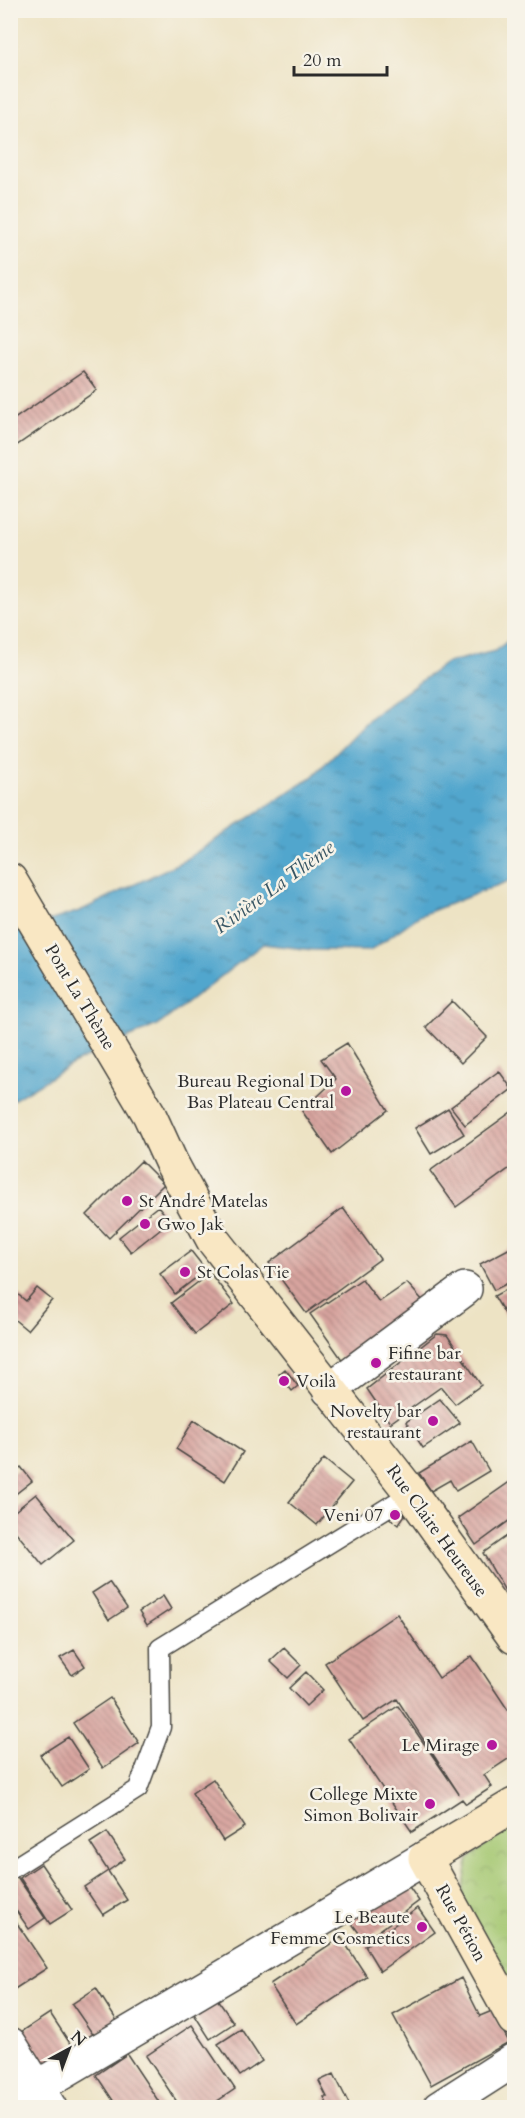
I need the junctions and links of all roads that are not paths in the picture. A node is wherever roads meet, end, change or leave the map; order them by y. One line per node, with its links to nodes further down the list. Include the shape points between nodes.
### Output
1 (10, 880): 2 (main road, Pont La Thème, via 149,1114)
2 (171, 1162): 4 (main road, Rue Claire Heureuse, via 213,1240)
3 (465, 1289): 4 (street)
4 (329, 1390): 5 (main road, Rue Claire Heureuse)
5 (411, 1493): 6 (main road, Rue Claire Heureuse); 9 (lane, via 160,1648 161,1727 138,1789)
6 (514, 1636)
7 (514, 1805): 8 (main road)
8 (425, 1858): 10 (main road, Rue Pétion); 13 (street)
9 (10, 1870)
10 (514, 2019)
11 (10, 2044): 13 (street)
12 (514, 2060): 14 (street)
13 (33, 2099)
14 (439, 2108)

